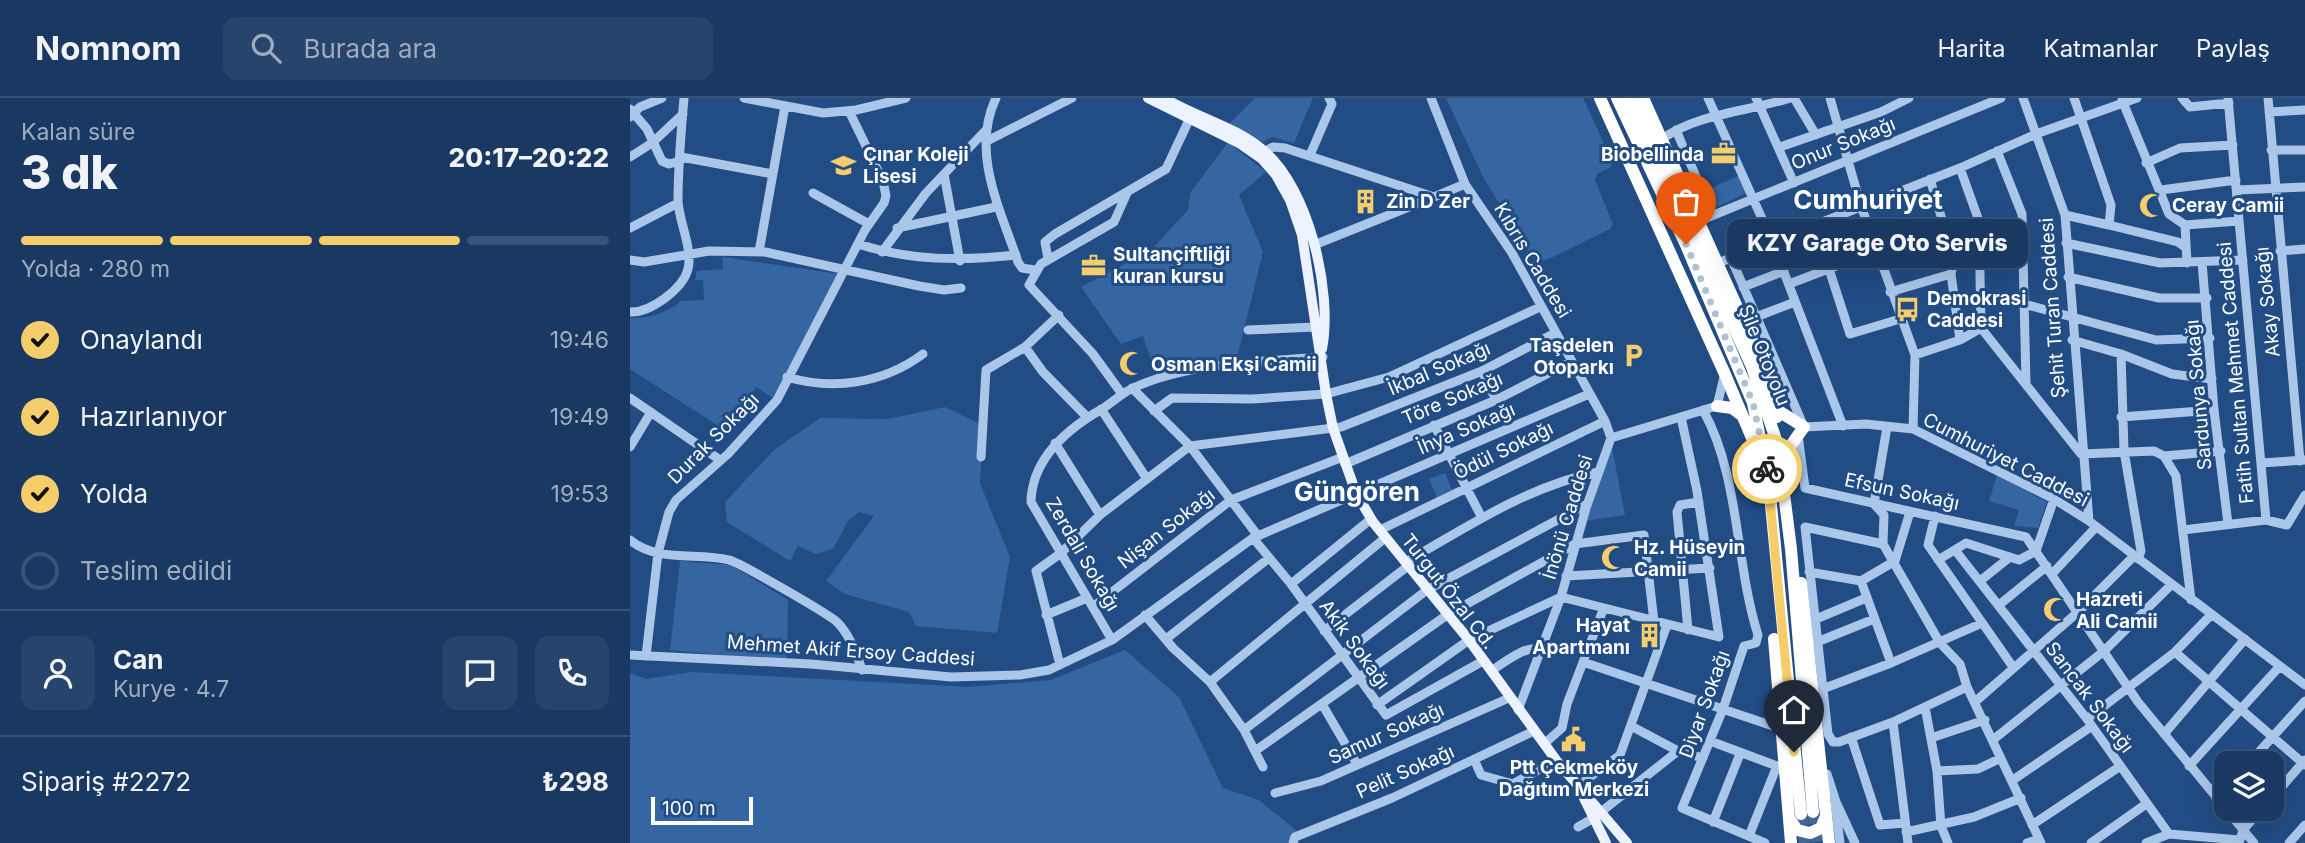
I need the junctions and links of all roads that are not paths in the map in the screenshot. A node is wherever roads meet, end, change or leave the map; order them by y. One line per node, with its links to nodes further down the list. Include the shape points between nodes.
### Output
1 (662, 98): 34 (street)
2 (684, 98): 35 (street)
3 (744, 98): 30 (street)
4 (906, 98): 23 (street)
5 (996, 98): 40 (street)
6 (1072, 98): 45 (street)
7 (1148, 98): 36 (main road)
8 (1164, 98): 36 (main road)
9 (1431, 98): 63 (street, Kıbrıs Caddesi)
10 (1600, 98): 137 (highway)
11 (1616, 98): 184 (highway, Şile Otoyolu, via 1686,244 1753,403)
12 (1630, 98): 146 (highway, Şile Otoyolu)
13 (1643, 98): 44 (highway)
14 (1708, 98): 37 (street)
15 (1830, 98): 39 (street)
16 (1909, 98): 39 (street)
17 (2001, 98): 29 (street, Onur Sokağı)
18 (2023, 98): 42 (street, Şehit Turan Caddesi)
19 (2074, 98): 38 (street)
20 (2137, 98): 26 (street)
21 (2182, 98): 25 (street, via 2190,107)
22 (2268, 98): 33 (street, Akay Sokağı)
23 (895, 99): 32 (street)
24 (1786, 99): 28 (street); 43 (street)
25 (2229, 100): 47 (street, Fatih Sultan Mehmet Caddesi)
26 (2123, 101): 38 (street); 57 (street)
27 (1330, 102): 53 (street)
28 (1757, 102): 37 (street); 48 (street)
29 (1977, 103): 56 (street, Onur Sokağı)
30 (785, 106): 32 (street, via 823,113); 59 (street)
31 (2305, 110): 33 (street)
32 (849, 111): 80 (street, Durak Sokağı, via 887,196)
33 (2269, 112): 49 (street, Akay Sokağı)
34 (631, 113): 46 (street, via 647,129)
35 (682, 114): 46 (street); 55 (street)
36 (1191, 116): 52 (main road); 69 (street, via 1166,169)
37 (1715, 116): 41 (street); 71 (street)
38 (2082, 117): 42 (street); 81 (street, via 2110,205)
39 (1838, 128): 43 (street); 56 (street)
40 (986, 129): 45 (street); 60 (street)
41 (1676, 130): 44 (street); 75 (street)
42 (2036, 134): 51 (street); 77 (street, Şehit Turan Caddesi)
43 (1816, 135): 48 (street)
44 (1662, 139): 78 (highway)
45 (988, 141): 74 (street)
46 (652, 142): 54 (street); 55 (street, via 665,164)
47 (2233, 145): 57 (street, via 2180,148); 64 (street, Fatih Sultan Mehmet Caddesi)
48 (1780, 147): 62 (street)
49 (2271, 150): 50 (street); 66 (street, Akay Sokağı)
50 (2305, 150)
51 (1997, 151): 58 (street); 116 (street, via 2022,214)
52 (1261, 153): 53 (street, via 1273,147); 88 (main road, via 1282,170); 123 (main road, via 1296,216 1307,257)
53 (1310, 155): 70 (street)
54 (630, 157)
55 (680, 159): 59 (street); 72 (street)
56 (1848, 159): 62 (street, Onur Sokağı); 73 (street)
57 (2146, 163): 67 (street)
58 (1960, 168): 61 (street); 124 (street, via 1979,221)
59 (773, 174): 94 (street)
60 (944, 174): 76 (street); 84 (street)
61 (1930, 179): 73 (street); 108 (street, via 1954,260)
62 (1794, 183): 71 (street, Onur Sokağı)
63 (1465, 184): 70 (street); 117 (street, Kıbrıs Caddesi, via 1512,253)
64 (2236, 185): 66 (street); 67 (street); 79 (street, Fatih Sultan Mehmet Caddesi)
65 (2305, 187): 66 (street)
66 (2274, 189): 92 (street, Akay Sokağı)
67 (2161, 190): 82 (street, via 2169,214)
68 (813, 193): 80 (street)
69 (1127, 193): 97 (street, via 1114,222); 97 (street, via 1045,242)
70 (1434, 197): 88 (street)
71 (1752, 198): 75 (street, Onur Sokağı); 85 (street)
72 (678, 203): 83 (street); 93 (street)
73 (1861, 206): 85 (street); 91 (street)
74 (996, 207): 76 (street); 96 (street)
75 (1712, 214): 78 (street, Onur Sokağı)
76 (951, 215): 84 (street); 101 (street)
77 (2065, 215): 81 (street); 86 (street, Şehit Turan Caddesi)
78 (1699, 221): 99 (highway)
79 (2239, 221): 82 (street); 100 (street, Fatih Sultan Mehmet Caddesi)
80 (869, 223): 87 (street, Durak Sokağı)
81 (2109, 225): 89 (street)
82 (2185, 225): 89 (street)
83 (630, 228)
84 (897, 228): 95 (street)
85 (1772, 241): 99 (street); 107 (street)
86 (2066, 243): 102 (street, via 2160,263); 109 (street, Şehit Turan Caddesi)
87 (858, 244): 95 (street); 104 (street, Durak Sokağı)
88 (1314, 245): 132 (main road, via 1325,333)
89 (2185, 247): 102 (street)
90 (2305, 249): 92 (street)
91 (1878, 250): 105 (street); 113 (street)
92 (2280, 251): 160 (street, Akay Sokağı)
93 (687, 252): 94 (street); 98 (street, via 644,262); 118 (street, via 688,272 679,285 649,308)
94 (759, 252): 104 (street)
95 (882, 252): 101 (street)
96 (1016, 255): 101 (street); 106 (street, via 1022,268)
97 (1048, 259): 106 (street)
98 (630, 260)
99 (1724, 260): 111 (street); 151 (highway)
100 (2243, 260): 103 (street); 181 (street, Fatih Sultan Mehmet Caddesi)
101 (960, 261)
102 (2187, 262): 103 (street)
103 (2202, 262): 114 (street, Sardunya Sokağı)
104 (848, 268): 112 (street, via 944,290); 138 (street, Durak Sokağı)
105 (1829, 269): 110 (street); 122 (street, via 1850,334)
106 (1035, 270): 119 (street, via 1030,288)
107 (1784, 271): 110 (street); 111 (street)
108 (1951, 274): 113 (street); 128 (street)
109 (2068, 277): 114 (street, via 2159,298); 121 (street, Şehit Turan Caddesi)
110 (1789, 284): 115 (street)
111 (1743, 287): 120 (street)
112 (961, 288)
113 (1890, 292): 122 (street)
114 (2207, 298): 127 (street, Sardunya Sokağı)
115 (1796, 302): 120 (street); 162 (street)
116 (2024, 304): 121 (street); 140 (street)
117 (1540, 307): 126 (street, Kıbrıs Caddesi); 143 (street, via 1389,377)
118 (630, 312)
119 (1059, 315): 130 (street); 142 (street)
120 (1756, 317): 166 (street)
121 (2071, 318): 127 (street, via 2156,340); 129 (street, Şehit Turan Caddesi)
122 (1900, 319): 134 (street)
123 (1316, 327): 125 (street); 132 (main road)
124 (1981, 328): 128 (street); 140 (street)
125 (1248, 330)
126 (1555, 333): 135 (street, Kıbrıs Caddesi); 136 (street, İkbal Sokağı)
127 (2210, 338): 139 (street, Sardunya Sokağı)
128 (1960, 340): 134 (street)
129 (2072, 340): 133 (street); 174 (street, Şehit Turan Caddesi)
130 (1025, 347): 156 (street); 177 (street, via 986,370)
131 (923, 354): 138 (street, via 884,377 810,384)
132 (1322, 354): 141 (street, Zerdali Sokağı, via 1210,368); 143 (main road, Turgut Özal Cd.)
133 (2120, 354): 139 (street, via 2172,374); 158 (street)
134 (1915, 355): 165 (street)
135 (1572, 361): 144 (street, Kıbrıs Caddesi); 147 (street, Töre Sokağı)
136 (1482, 371): 147 (street); 163 (street, İkbal Sokağı)
137 (1724, 372): 148 (street); 155 (highway)
138 (787, 377): 178 (street, Durak Sokağı, via 776,400)
139 (2212, 379): 153 (street, Sardunya Sokağı)
140 (2026, 382): 174 (street)
141 (1132, 388): 142 (street, Zerdali Sokağı); 152 (street, Akik Sokağı)
142 (1122, 394): 149 (street, Zerdali Sokağı)
143 (1326, 394): 152 (street, via 1252,400 1172,398); 163 (main road, Turgut Özal Cd.)
144 (1589, 394): 159 (street, Kıbrıs Caddesi); 175 (street, İhya Sokağı)
145 (630, 398): 154 (street)
146 (1764, 398): 151 (highway); 170 (highway, Şile Otoyolu)
147 (1496, 401): 161 (street, Töre Sokağı)
148 (1717, 406): 150 (street, İnönü Caddesi); 155 (highway)
149 (1101, 409): 156 (street, Zerdali Sokağı); 183 (street)
150 (1703, 410): 157 (street, İnönü Caddesi); 287 (street, Diyar Sokağı, via 1732,500 1758,635 1756,643 1744,646)
151 (1776, 410): 166 (highway); 170 (highway)
152 (1154, 411): 169 (street, Akik Sokağı)
153 (2214, 411): 158 (street); 173 (street, Sardunya Sokağı)
154 (651, 412): 171 (street); 178 (street)
155 (1740, 414): 184 (highway)
156 (1086, 416): 168 (street, Zerdali Sokağı)
157 (1681, 417): 167 (street, İnönü Caddesi); 191 (street)
158 (2121, 417): 172 (street)
159 (1605, 421): 167 (street, Kıbrıs Caddesi); 186 (street, Ödül Sokağı)
160 (2301, 422): 180 (street, Akay Sokağı)
161 (1434, 425): 175 (street); 179 (street, Töre Sokağı)
162 (1843, 426): 164 (street, Cumhuriyet Caddesi); 166 (street, Cumhuriyet Caddesi)
163 (1333, 428): 169 (street, İkbal Sokağı); 179 (main road, Turgut Özal Cd.)
164 (1887, 428): 165 (street, Cumhuriyet Caddesi); 193 (street)
165 (1913, 429): 189 (street, Cumhuriyet Caddesi)
166 (1801, 431): 185 (highway, via 1786,457); 193 (street, Efsun Sokağı, via 1805,488)
167 (1611, 438): 182 (street, İnönü Caddesi)
168 (1055, 443): 195 (street); 213 (street, Zerdali Sokağı, via 1037,471 1031,502)
169 (1190, 446): 183 (street); 190 (street, Akik Sokağı)
170 (1778, 446): 185 (highway, Şile Otoyolu)
171 (630, 447)
172 (2124, 451): 174 (street); 176 (street, via 2154,451); 216 (street, via 2141,551)
173 (2221, 451): 176 (street); 201 (street, Sardunya Sokağı)
174 (2081, 454): 200 (street, Şehit Turan Caddesi)
175 (1447, 455): 186 (street); 187 (street, İhya Sokağı)
176 (2164, 456): 202 (street, via 2176,476)
177 (982, 457)
178 (720, 460): 212 (street, Durak Sokağı, via 668,512)
179 (1344, 460): 187 (main road, Turgut Özal Cd.); 190 (street, Nişan Sokağı)
180 (2302, 461): 181 (street)
181 (2261, 463): 199 (street, Fatih Sultan Mehmet Caddesi)
182 (1598, 472): 192 (street, İnönü Caddesi); 197 (street, via 1558,481)
183 (1147, 479): 195 (street)
184 (1769, 484): 208 (highway, Şile Otoyolu)
185 (1783, 486): 209 (highway, Şile Otoyolu)
186 (1465, 487): 197 (street); 203 (street, Ödül Sokağı)
187 (1356, 493): 198 (main road, Turgut Özal Cd.); 204 (street, Mehmet Akif Ersoy Caddesi)
188 (2305, 495): 199 (street, via 2287,525)
189 (2054, 499): 200 (street, Cumhuriyet Caddesi); 211 (street)
190 (1231, 500): 204 (street, Akik Sokağı); 234 (street, Nişan Sokağı)
191 (1699, 502): 220 (street); 221 (street, via 1678,509)
192 (1587, 504): 206 (street, İnönü Caddesi); 230 (street)
193 (1874, 504): 194 (street, Efsun Sokağı); 207 (street, via 1884,516)
194 (1910, 512): 196 (street, Efsun Sokağı); 218 (street)
195 (1100, 515): 213 (street)
196 (1935, 516): 211 (street, Efsun Sokağı, via 2026,537); 217 (street, via 1928,545)
197 (1482, 518): 219 (street)
198 (1371, 519): 203 (main road, Turgut Özal Cd.); 228 (street)
199 (2266, 520): 201 (street, Fatih Sultan Mehmet Caddesi)
200 (2093, 524): 216 (street, Cumhuriyet Caddesi); 222 (street)
201 (2228, 524): 202 (street, Fatih Sultan Mehmet Caddesi)
202 (2183, 530): 233 (street)
203 (1382, 534): 219 (main road, Turgut Özal Cd.); 235 (street, Ödül Sokağı)
204 (1255, 537): 215 (street, Akik Sokağı); 240 (street, Mehmet Akif Ersoy Caddesi)
205 (630, 540): 212 (street)
206 (1575, 544): 223 (street, via 1644,534); 225 (street, İnönü Caddesi); 241 (street)
207 (1883, 544): 218 (street); 224 (street, via 1805,527)
208 (1774, 547): 209 (highway, Şile Otoyolu, via 1807,813); 326 (highway, via 1775,643)
209 (1791, 549): 328 (highway, via 1810,644)
210 (1955, 550): 214 (street, via 1966,543); 217 (street); 227 (street, Sancak Sokağı)
211 (2036, 551): 214 (street, via 2019,560); 222 (street)
212 (658, 553): 261 (street, Durak Sokağı); 269 (street, via 731,560 761,576 836,621)
213 (1061, 553): 234 (street, Zerdali Sokağı); 239 (street, via 1036,571)
214 (2010, 557): 227 (street)
215 (1269, 558): 228 (street, Akik Sokağı); 250 (street)
216 (2136, 558): 229 (street, Cumhuriyet Caddesi); 238 (street)
217 (1938, 560): 246 (street)
218 (1895, 561): 226 (street); 255 (street)
219 (1407, 564): 230 (main road, Turgut Özal Cd.); 249 (street)
220 (1710, 568): 221 (street); 248 (street, via 1719,637)
221 (1681, 569): 223 (street); 248 (street)
222 (2049, 570): 236 (street); 238 (street)
223 (1648, 572): 225 (street); 245 (street)
224 (1810, 572): 226 (street); 243 (street)
225 (1566, 576): 231 (street, İnönü Caddesi)
226 (1861, 581): 232 (street)
227 (1980, 581): 236 (street, Sancak Sokağı)
228 (1291, 584): 235 (street, Akik Sokağı)
229 (2171, 585): 233 (street, Cumhuriyet Caddesi); 258 (street)
230 (1427, 590): 241 (main road, Turgut Özal Cd.); 262 (street)
231 (1562, 597): 237 (street); 253 (street); 256 (street, İnönü Caddesi)
232 (1866, 598): 243 (street); 244 (street)
233 (2191, 600): 242 (street, Cumhuriyet Caddesi)
234 (1091, 602): 239 (street, Nişan Sokağı); 252 (street, Zerdali Sokağı)
235 (1305, 604): 249 (street, Akik Sokağı); 273 (street, Ödül Sokağı)
236 (1999, 605): 257 (street, Sancak Sokağı)
237 (1603, 610): 245 (street); 264 (street)
238 (2078, 612): 257 (street); 258 (street)
239 (1046, 615): 266 (street)
240 (1145, 615): 250 (street); 252 (street, Mehmet Akif Ersoy Caddesi)
241 (1447, 615): 253 (main road, Turgut Özal Cd.); 271 (street)
242 (2211, 615): 251 (street, Cumhuriyet Caddesi); 259 (street)
243 (1816, 619): 254 (street)
244 (1874, 619): 254 (street); 265 (street)
245 (1654, 622): 247 (street)
246 (1980, 624): 255 (street); 268 (street)
247 (1667, 625): 248 (street); 274 (street)
248 (1688, 630)
249 (1324, 631): 262 (street, Akik Sokağı)
250 (1166, 639): 273 (street)
251 (2245, 639): 267 (street, Cumhuriyet Caddesi); 272 (street)
252 (1112, 640): 266 (street, Mehmet Akif Ersoy Caddesi)
253 (1469, 640): 263 (main road, Turgut Özal Cd.); 284 (street)
254 (1817, 642): 279 (street)
255 (1940, 643): 265 (street); 278 (street, via 1959,663)
256 (1542, 649): 270 (street, via 1521,653); 288 (street, İnönü Caddesi)
257 (2033, 650): 268 (street); 276 (street, Sancak Sokağı)
258 (2104, 651): 276 (street); 277 (street)
259 (2175, 652): 272 (street); 277 (street)
260 (630, 655): 261 (street, Mehmet Akif Ersoy Caddesi)
261 (646, 656): 269 (street, Mehmet Akif Ersoy Caddesi)
262 (1344, 657): 271 (street, Akik Sokağı); 294 (street)
263 (1483, 661): 270 (main road, Turgut Özal Cd.); 284 (street, Akik Sokağı, via 1386,715)
264 (1583, 662): 274 (street); 303 (street, via 1562,728)
265 (1891, 663): 279 (street)
266 (1059, 665): 269 (street, Mehmet Akif Ersoy Caddesi, via 1020,675 975,677)
267 (2280, 666): 275 (street, Cumhuriyet Caddesi); 286 (street)
268 (2013, 667): 281 (street)
269 (862, 670)
270 (1491, 671): 280 (main road, Turgut Özal Cd.)
271 (1360, 679): 283 (street); 284 (street, Akik Sokağı)
272 (2208, 681): 286 (street); 296 (street)
273 (1210, 682): 294 (street)
274 (1645, 685): 287 (street); 292 (street)
275 (2305, 685)
276 (2060, 686): 291 (street, Sancak Sokağı); 300 (street)
277 (2128, 686): 291 (street); 296 (street)
278 (1968, 687): 281 (street); 285 (street)
279 (1825, 688): 302 (street, via 1828,734)
280 (1509, 698): 288 (main road, Turgut Özal Cd.); 313 (street, Samur Sokağı)
281 (1976, 701): 289 (street)
282 (2305, 701): 297 (street)
283 (1321, 704): 304 (street); 313 (street)
284 (1377, 705)
285 (1925, 707): 290 (street); 299 (street)
286 (2240, 708): 297 (street); 314 (street)
287 (1723, 709): 293 (street); 301 (street, Diyar Sokağı)
288 (1518, 710): 295 (main road, Turgut Özal Cd.)
289 (1985, 720): 299 (street); 300 (street)
290 (1893, 722): 298 (street); 338 (street)
291 (2089, 722): 316 (street, Sancak Sokağı); 318 (street)
292 (1630, 726): 305 (street); 320 (street, via 1620,755)
293 (1776, 727)
294 (1244, 730): 304 (street)
295 (1534, 731): 303 (main road, Turgut Özal Cd.); 310 (street, Pelit Sokağı)
296 (2164, 734): 314 (street)
297 (2273, 736): 306 (street); 312 (street)
298 (1851, 737): 302 (street); 338 (street, via 1880,825)
299 (1931, 738): 317 (street)
300 (1994, 739): 309 (street)
301 (1710, 741): 307 (street); 308 (street, Diyar Sokağı)
302 (1836, 742): 324 (street, via 1823,754)
303 (1544, 744): 311 (main road, Turgut Özal Cd.)
304 (1255, 751): 315 (street)
305 (1678, 751): 308 (street); 327 (street)
306 (2260, 751)
307 (1740, 754): 332 (street); 340 (street, via 1777,766)
308 (1703, 758): 332 (street, Diyar Sokağı, via 1682,808)
309 (2001, 758): 317 (street, via 1978,769); 318 (street)
310 (1474, 759): 311 (street, via 1482,775 1513,784); 345 (street, Pelit Sokağı, via 1295,837)
311 (1556, 760): 320 (main road, Turgut Özal Cd.)
312 (2304, 763): 319 (street)
313 (1357, 764): 321 (street, Samur Sokağı, via 1321,781)
314 (2189, 766): 322 (street)
315 (1263, 767)
316 (2119, 767): 325 (street, Sancak Sokağı); 334 (street)
317 (1937, 771): 336 (street)
318 (2013, 780): 323 (street)
319 (2284, 785)
320 (1579, 789): 327 (main road, Turgut Özal Cd.); 329 (main road, Turgut Özal Cd.)
321 (1275, 793)
322 (2214, 797)
323 (2021, 798): 334 (street); 336 (street)
324 (1836, 802): 352 (street); 353 (street)
325 (2146, 803): 341 (street, Sancak Sokağı); 357 (street)
326 (1787, 811): 328 (highway, via 1794,828 1805,834 1821,828); 333 (highway)
327 (1602, 812): 329 (street); 347 (main road, Turgut Özal Cd.)
328 (1827, 814): 351 (highway)
329 (1592, 819): 337 (street); 346 (main road, Turgut Özal Cd.)
330 (2236, 821): 339 (street)
331 (2251, 821): 339 (street)
332 (1713, 822): 340 (street, Diyar Sokağı)
333 (1788, 825): 349 (highway); 350 (highway)
334 (2032, 825): 342 (street)
335 (2305, 825): 360 (street)
336 (1941, 826): 338 (street); 355 (street)
337 (1578, 827)
338 (1906, 827): 354 (street)
339 (2244, 830): 344 (street); 359 (street)
340 (1749, 836): 348 (street, Diyar Sokağı)
341 (2168, 838): 343 (street); 358 (street)
342 (2040, 841): 356 (street)
343 (2203, 841): 344 (street)
344 (2240, 841)
345 (1293, 843)
346 (1606, 843)
347 (1627, 843)
348 (1765, 843)
349 (1786, 843)
350 (1791, 843)
351 (1829, 843)
352 (1840, 843)
353 (1855, 843)
354 (1908, 843)
355 (1948, 843)
356 (2027, 843)
357 (2091, 843)
358 (2146, 843)
359 (2254, 843)
360 (2289, 843)

